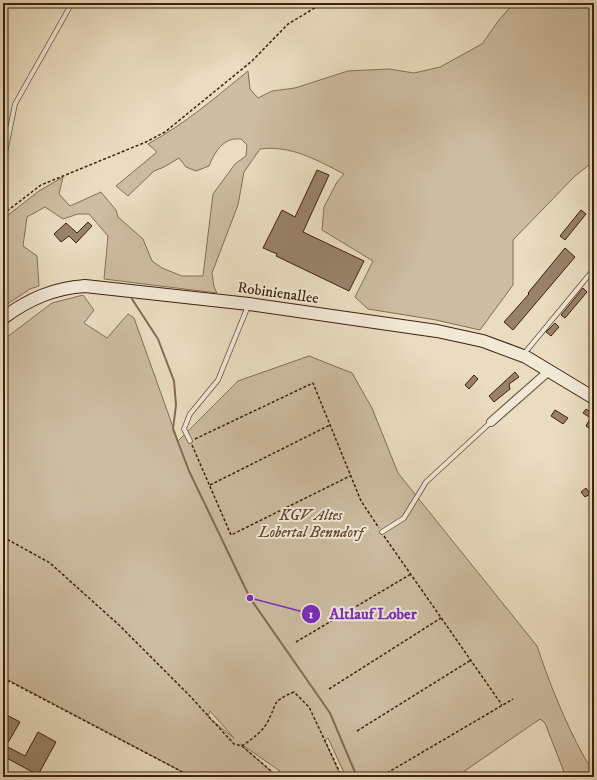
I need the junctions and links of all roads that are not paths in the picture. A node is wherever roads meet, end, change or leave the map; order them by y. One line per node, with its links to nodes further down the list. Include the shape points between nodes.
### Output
1 (72, 3): 2 (lane, via 15,104)
2 (3, 163)
3 (594, 269): 6 (lane)
4 (249, 304): 5 (street, Robinienallee, via 85,286 45,293 22,304); 6 (street, Robinienallee, via 437,331 483,341); 10 (lane, via 218,380 190,414 184,429)
5 (3, 318)
6 (523, 356): 7 (street, Robinienallee)
7 (550, 370): 8 (street, Robinienallee); 9 (street)
8 (594, 398)
9 (492, 422): 11 (lane, via 426,482 404,518)
10 (190, 441)
11 (382, 532)

